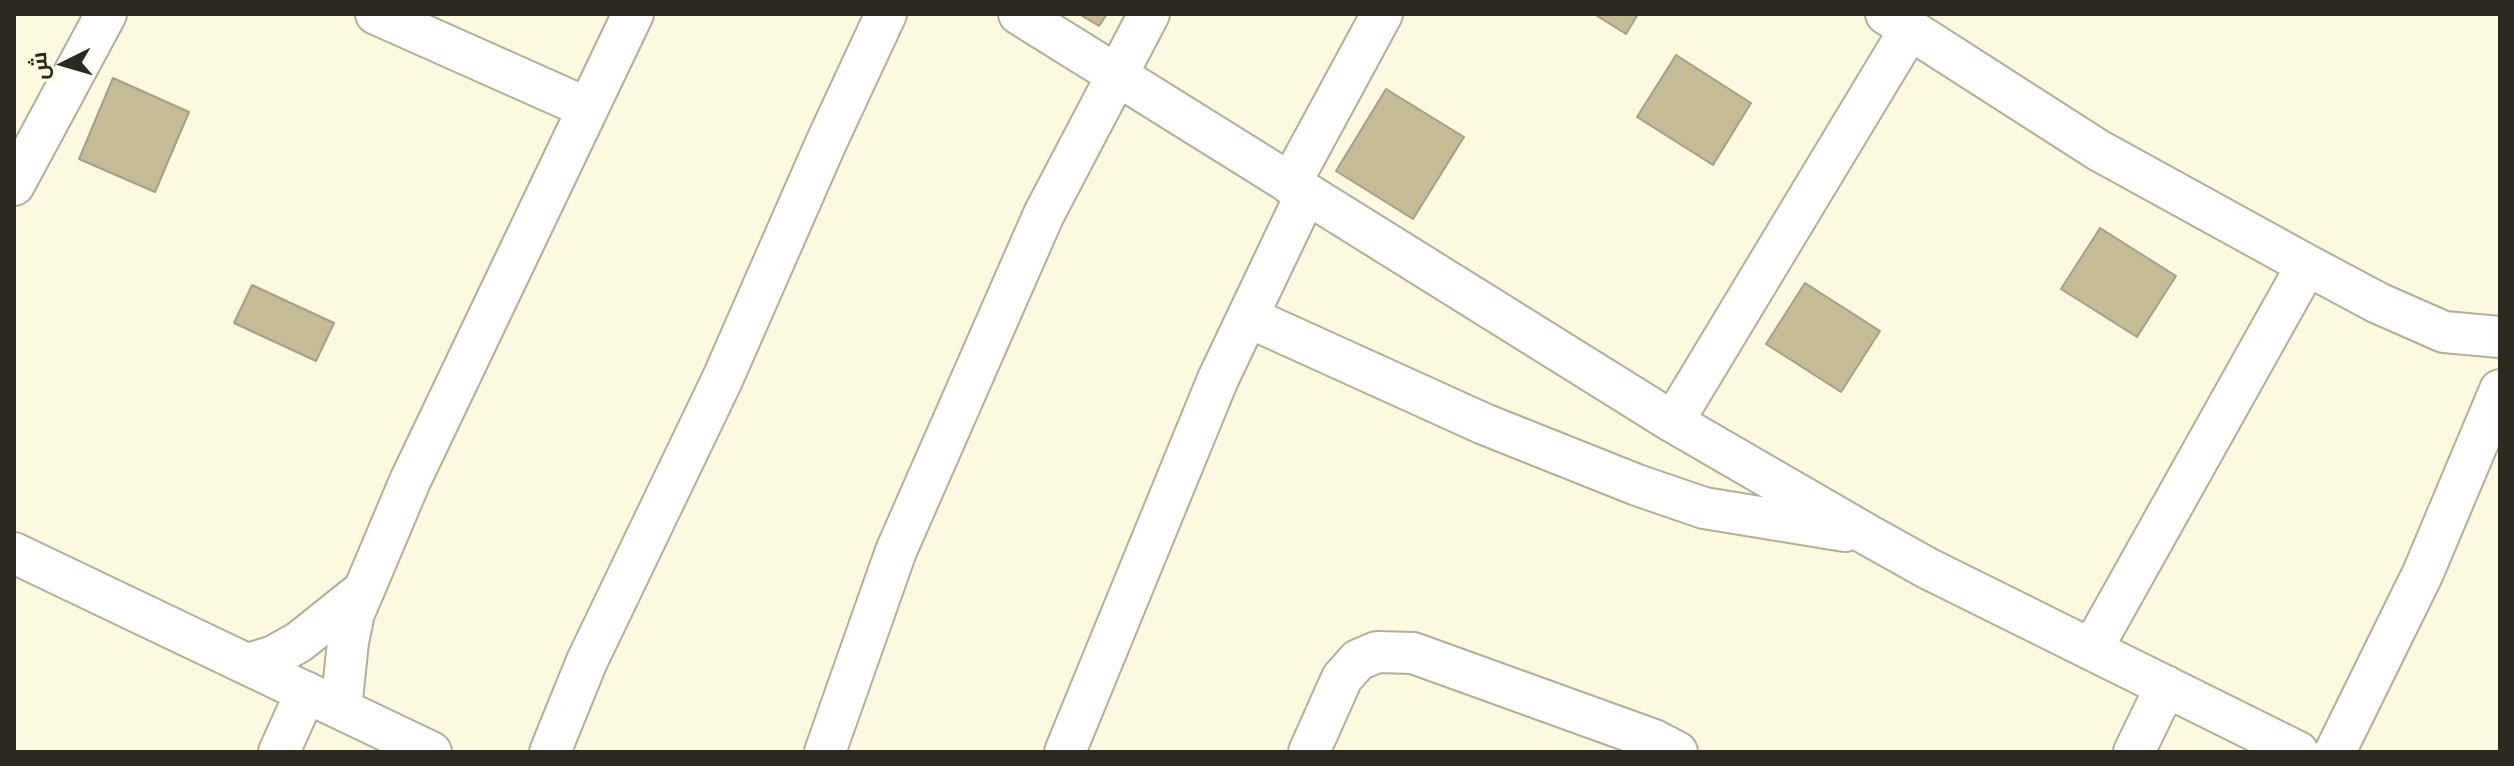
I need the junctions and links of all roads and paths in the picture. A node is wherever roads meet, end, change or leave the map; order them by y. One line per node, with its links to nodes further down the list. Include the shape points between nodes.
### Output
1 (106, 14): 11 (street)
2 (376, 14): 10 (street)
3 (633, 14): 10 (street)
4 (886, 14): 27 (street, via 722,380 587,661)
5 (1019, 14): 9 (street)
6 (1149, 14): 9 (street)
7 (1382, 14): 12 (street)
8 (1898, 22): 13 (street, via 2098,150); 17 (street)
9 (1118, 76): 12 (street); 28 (street, via 1044,214 896,551)
10 (587, 108): 20 (street, via 410,481)
11 (14, 185)
12 (1298, 189): 14 (street); 17 (street)
13 (2307, 265): 15 (street, via 2444,332); 21 (street)
14 (1248, 317): 18 (street, via 1484,424 1637,485 1704,508); 29 (street)
15 (2500, 337)
16 (2500, 390): 34 (street, via 2423,573)
17 (1673, 422): 18 (street)
18 (1868, 535): 21 (street)
19 (14, 553): 22 (street)
20 (364, 590): 22 (street, via 299,642); 24 (street)
21 (2092, 649): 23 (street)
22 (248, 664): 24 (street)
23 (2166, 686): 32 (street); 33 (street)
24 (323, 700): 25 (street); 26 (street)
25 (279, 752)
26 (431, 752)
27 (550, 752)
28 (825, 752)
29 (1065, 752)
30 (1309, 752): 31 (street, via 1342,678 1358,660 1377,652 1413,653)
31 (1677, 752)
32 (2134, 752)
33 (2298, 752)
34 (2335, 752)

